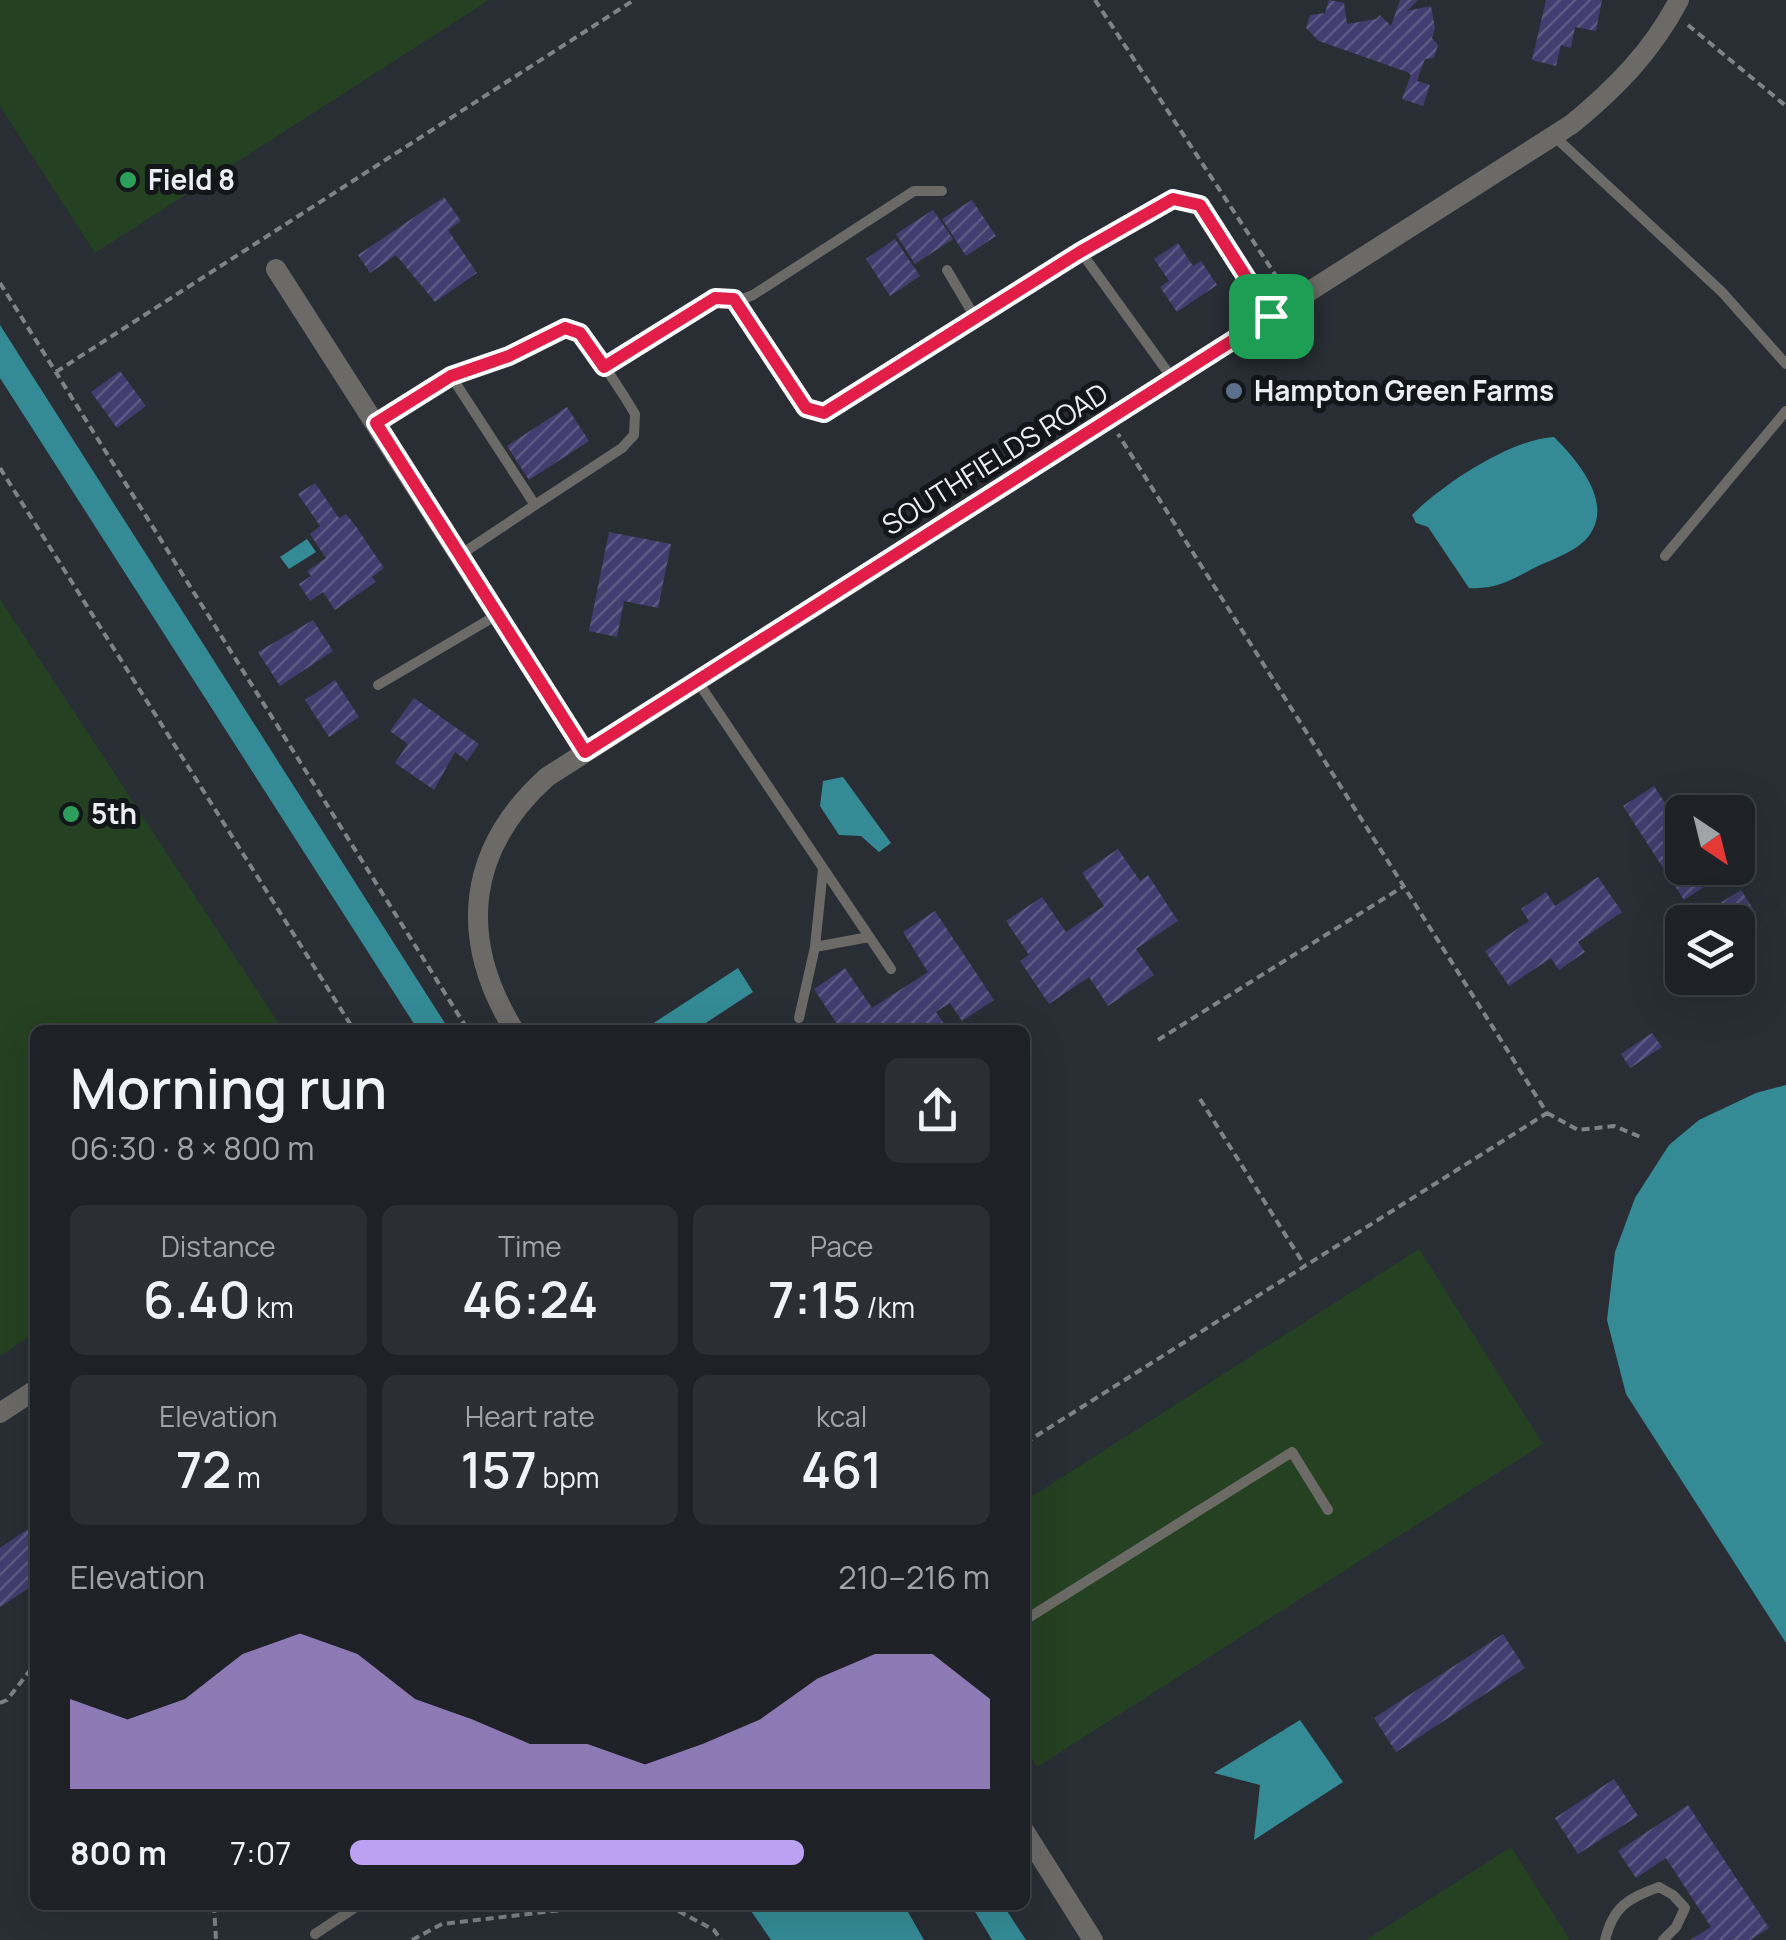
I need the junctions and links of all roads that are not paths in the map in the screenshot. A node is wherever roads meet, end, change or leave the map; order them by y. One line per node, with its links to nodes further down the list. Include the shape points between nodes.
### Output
1 (1676, 6): 2 (street, SOUTHFIELDS ROAD, via 1638,62)
2 (1554, 136): 8 (street, SOUTHFIELDS ROAD); 10 (lane, via 1722,292)
3 (942, 192): 7 (lane, via 914,192 753,296)
4 (1080, 252): 8 (lane, via 1173,199 1200,205); 9 (lane); 13 (lane)
5 (276, 269): 15 (street)
6 (947, 270): 9 (lane)
7 (734, 299): 9 (lane, via 806,408 824,413); 11 (lane, via 715,298)
8 (1271, 316): 13 (street, SOUTHFIELDS ROAD)
9 (976, 318)
10 (1786, 364)
11 (604, 367): 12 (lane, via 580,333 565,328); 16 (lane, via 635,414 634,435)
12 (451, 376): 15 (lane); 16 (lane)
13 (1172, 378): 20 (street, SOUTHFIELDS ROAD)
14 (1786, 412): 18 (lane)
15 (376, 423): 17 (street)
16 (534, 505): 17 (lane)
17 (460, 555): 19 (street)
18 (1666, 556)
19 (497, 614): 21 (lane); 22 (street)
20 (698, 681): 22 (street, SOUTHFIELDS ROAD); 23 (lane)
21 (378, 686)
22 (585, 752): 28 (street, SOUTHFIELDS ROAD, via 526,796 484,869 476,926 480,954)
23 (823, 868): 24 (lane); 25 (lane)
24 (869, 937): 25 (lane); 26 (lane)
25 (814, 946): 27 (lane)
26 (891, 969)
27 (798, 1018)
28 (511, 1025)
29 (30, 1393): 30 (street)
30 (0, 1413)
31 (1328, 1510): 32 (lane, via 1292,1452)
32 (1030, 1617)
33 (1030, 1840): 36 (street)
34 (351, 1910): 35 (lane)
35 (315, 1934)
36 (1094, 1940)
37 (1605, 1940): 38 (lane, via 1610,1917 1635,1896 1660,1888 1685,1908)
38 (1663, 1940)

